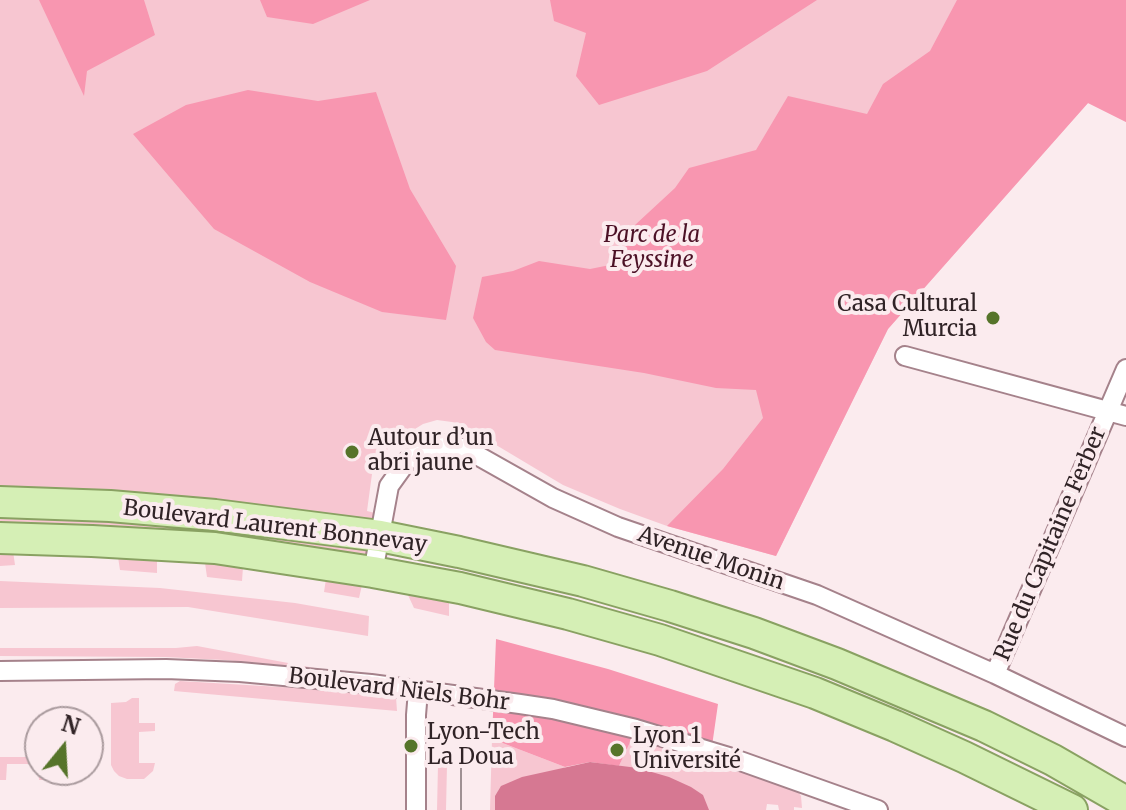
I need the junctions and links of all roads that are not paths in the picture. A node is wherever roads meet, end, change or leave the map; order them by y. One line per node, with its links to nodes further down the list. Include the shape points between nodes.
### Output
1 (905, 356): 3 (street)
2 (1126, 369): 3 (street, Rue du Capitaine Ferber)
3 (1117, 414): 9 (street, Rue du Capitaine Ferber)
4 (0, 502): 5 (main road, Boulevard Laurent Bonnevay, via 200,513)
5 (380, 536): 7 (street, Avenue Monin); 9 (street, Avenue Monin, via 389,486 407,461 427,447 445,444 466,449 618,527 817,595); 12 (main road, Boulevard Laurent Bonnevay, via 583,581 754,633 984,726)
6 (0, 538): 7 (main road, Boulevard Laurent Bonnevay, via 215,548)
7 (373, 572): 15 (main road, Boulevard Laurent Bonnevay, via 568,614 737,665 895,726)
8 (0, 671): 10 (street, Boulevard Niels Bohr, via 240,672)
9 (995, 674): 11 (street, Avenue Monin)
10 (418, 691): 13 (street); 14 (street, Boulevard Niels Bohr, via 553,709 636,729)
11 (1126, 737)
12 (1126, 802)
13 (416, 810)
14 (878, 810)
15 (1072, 810)

